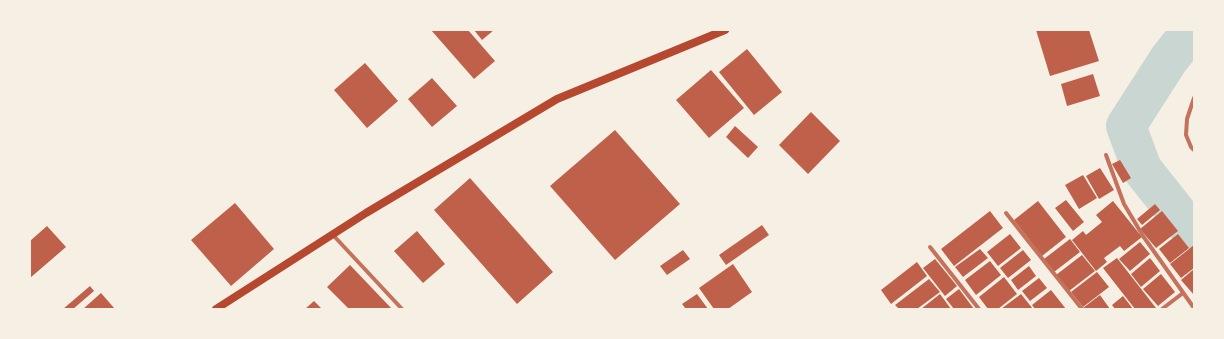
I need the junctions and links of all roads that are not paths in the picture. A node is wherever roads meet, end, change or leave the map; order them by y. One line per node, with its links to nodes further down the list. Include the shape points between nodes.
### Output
1 (724, 30): 6 (main road, via 557,99)
2 (1194, 98): 3 (street, via 1187,119 1186,135)
3 (1194, 150)
4 (1106, 155): 8 (street, via 1124,204)
5 (1006, 213): 13 (street)
6 (332, 235): 10 (main road); 11 (street)
7 (930, 247): 12 (street)
8 (1183, 293): 9 (street); 14 (street)
9 (1194, 308)
10 (216, 309)
11 (402, 309)
12 (979, 309)
13 (1082, 309)
14 (1162, 309)

